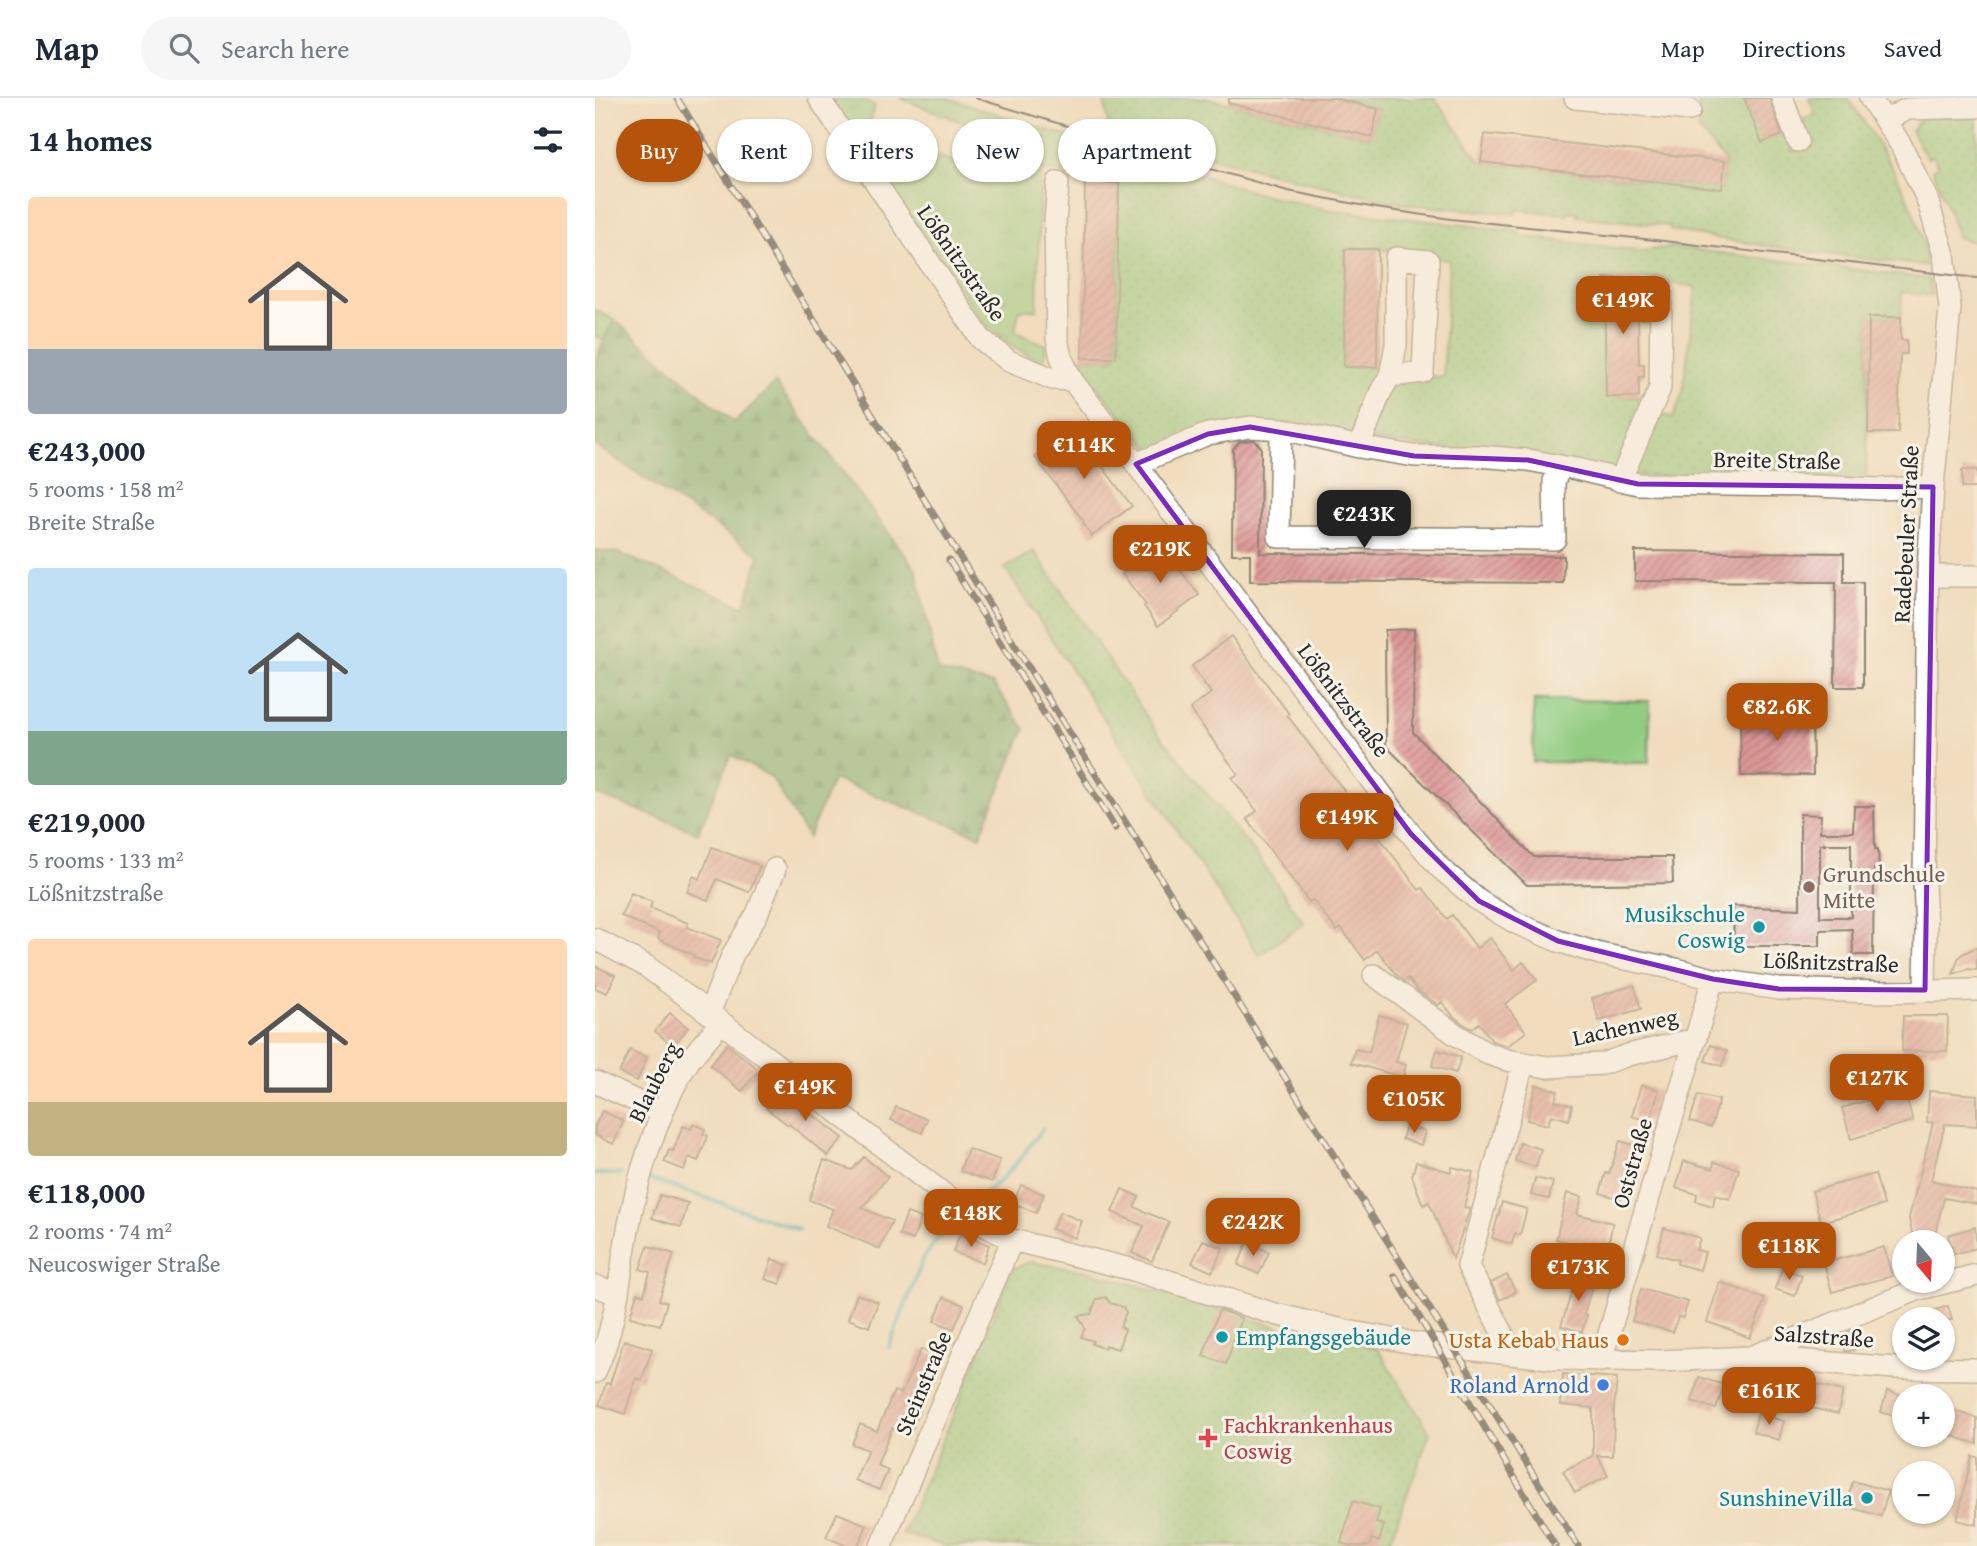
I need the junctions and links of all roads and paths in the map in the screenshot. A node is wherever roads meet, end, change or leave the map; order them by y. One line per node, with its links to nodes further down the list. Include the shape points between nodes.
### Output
1 (819, 98): 12 (street, Lößnitzstraße, via 981,339 1009,361 1053,379)
2 (1574, 98): 6 (street)
3 (1782, 98): 8 (street)
4 (1870, 98): 7 (street, Radebeuler Straße)
5 (1977, 107): 7 (street, via 1907,109)
6 (1691, 110)
7 (1886, 120): 18 (street, Radebeuler Straße, via 1926,198 1944,255 1950,309)
8 (1798, 141)
9 (1058, 182): 12 (street, Lößnitzstraße, via 1057,339)
10 (1661, 286): 17 (street, via 1660,388)
11 (1390, 376): 11 (street, via 1396,345 1396,258 1428,261 1423,372); 14 (street)
12 (1072, 380): 15 (street, Lößnitzstraße)
13 (1281, 429): 14 (street, Breite Straße); 15 (street, Breite Straße, via 1250,427 1208,434); 16 (street, via 1279,537 1555,539 1555,481)
14 (1359, 447): 16 (street, Breite Straße, via 1414,456 1528,460)
15 (1136, 464): 24 (street, Lößnitzstraße, via 1440,868 1479,901 1558,941)
16 (1561, 467): 17 (street, Breite Straße)
17 (1620, 481): 18 (street, Breite Straße)
18 (1933, 487): 19 (street, Radebeuler Straße)
19 (1928, 576): 20 (street); 25 (street, Radebeuler Straße)
20 (1977, 576)
21 (775, 869): 27 (street, Blauberg, via 757,914 733,954)
22 (595, 939): 27 (street, via 646,967)
23 (1374, 975): 29 (street, Lachenweg, via 1476,1046)
24 (1713, 979): 25 (street, Lößnitzstraße, via 1779,989); 28 (street, Oststraße)
25 (1925, 990): 26 (street, Lößnitzstraße)
26 (1977, 990)
27 (715, 1017): 31 (street, Blauberg); 32 (street, via 984,1225)
28 (1696, 1039): 29 (street, Lachenweg, via 1602,1064); 38 (street, Oststraße)
29 (1523, 1064): 36 (street, via 1468,1266)
30 (595, 1082): 31 (street)
31 (662, 1113): 35 (street, Blauberg, via 632,1210)
32 (1012, 1240): 36 (street, via 1347,1331); 41 (street, Steinstraße)
33 (1977, 1275): 37 (street, via 1919,1289)
34 (595, 1286): 35 (street)
35 (618, 1294): 40 (street, Blauberg, via 612,1328)
36 (1510, 1353): 38 (street)
37 (1751, 1357): 38 (street); 39 (street, Salzstraße)
38 (1601, 1361)
39 (1977, 1369)
40 (595, 1372)
41 (881, 1546)

